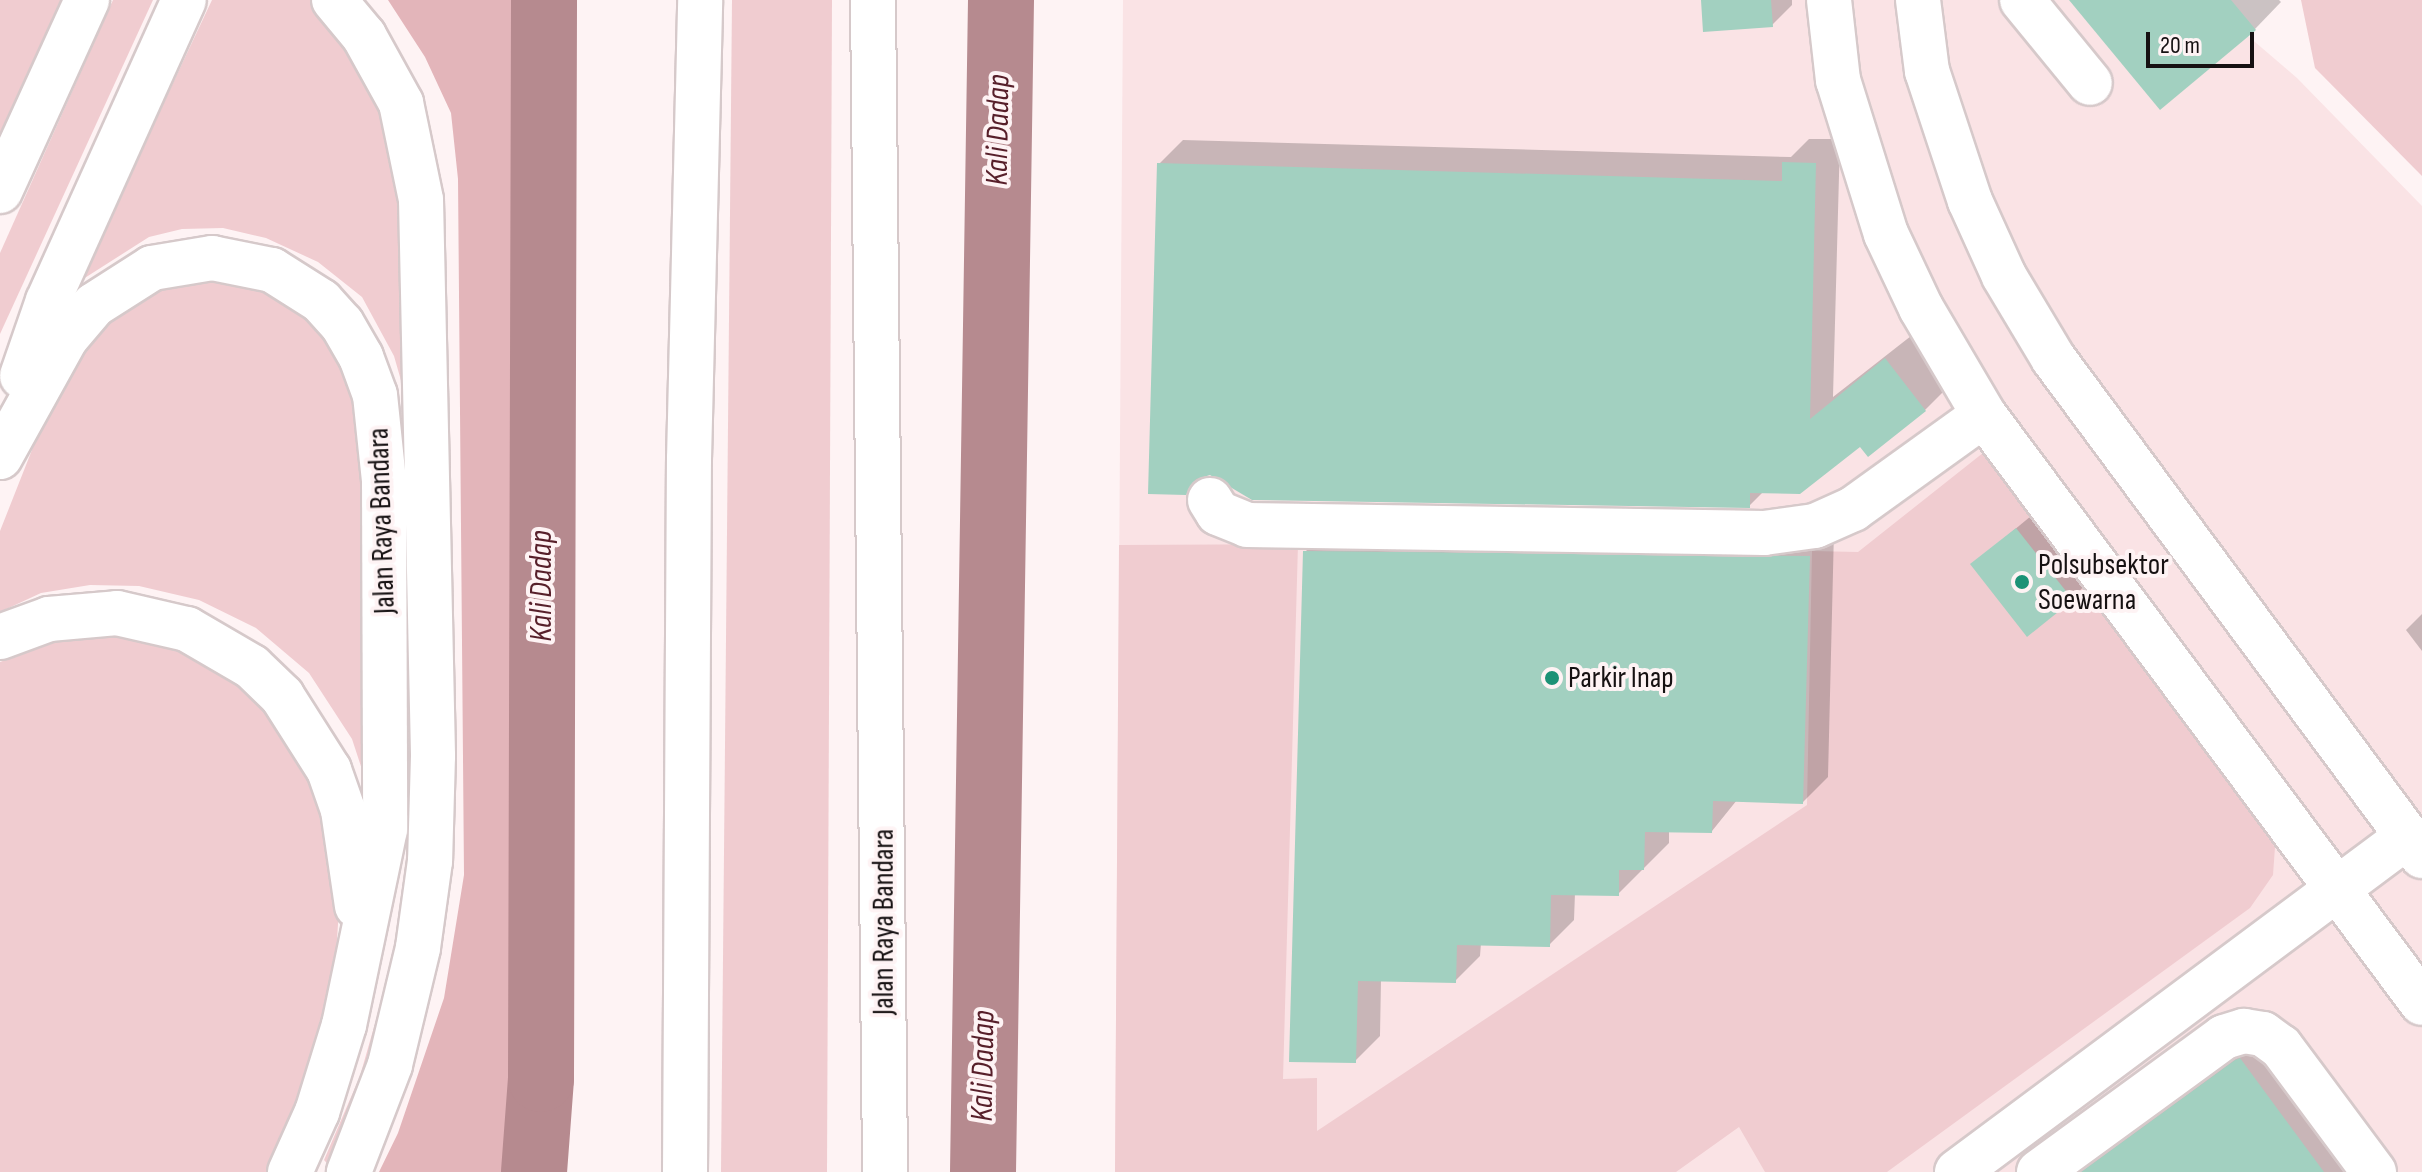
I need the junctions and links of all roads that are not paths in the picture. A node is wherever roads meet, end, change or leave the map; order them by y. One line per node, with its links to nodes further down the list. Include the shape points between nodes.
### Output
1 (87, 0): 10 (street)
2 (184, 0): 12 (street, via 48,301)
3 (334, 0): 20 (street, via 364,36 401,103 421,200 433,756 430,861 418,948 390,1065)
4 (700, 0): 22 (street, via 689,459)
5 (873, 0): 23 (street, Jalan Raya Bandara)
6 (1829, 0): 11 (street, via 1838,80 1886,234 1921,308)
7 (1918, 0): 16 (street, via 1927,71 1946,134 1970,201 2012,290 2053,358)
8 (2022, 0): 9 (street)
9 (2090, 83)
10 (0, 191)
11 (1984, 415): 14 (street, via 1853,509 1815,526 1764,533 1247,525 1218,513); 17 (street)
12 (0, 439)
13 (0, 457): 18 (street, Jalan Raya Bandara, via 66,338 94,305 152,268 212,258 272,270 321,301 342,324 361,357 382,438 389,765 385,829)
14 (1210, 500)
15 (0, 637): 18 (street, via 49,619 117,613 187,629 252,667 282,696 329,770 353,859)
16 (2415, 846): 17 (street)
17 (2336, 890): 19 (street); 24 (street)
18 (361, 954): 21 (street, Jalan Raya Bandara, via 317,1112)
19 (2422, 1003)
20 (348, 1170)
21 (290, 1172)
22 (685, 1172)
23 (885, 1172)
24 (1957, 1172)
25 (2039, 1172): 26 (street, via 2224,1037 2244,1031 2263,1034 2281,1047)
26 (2374, 1172)

